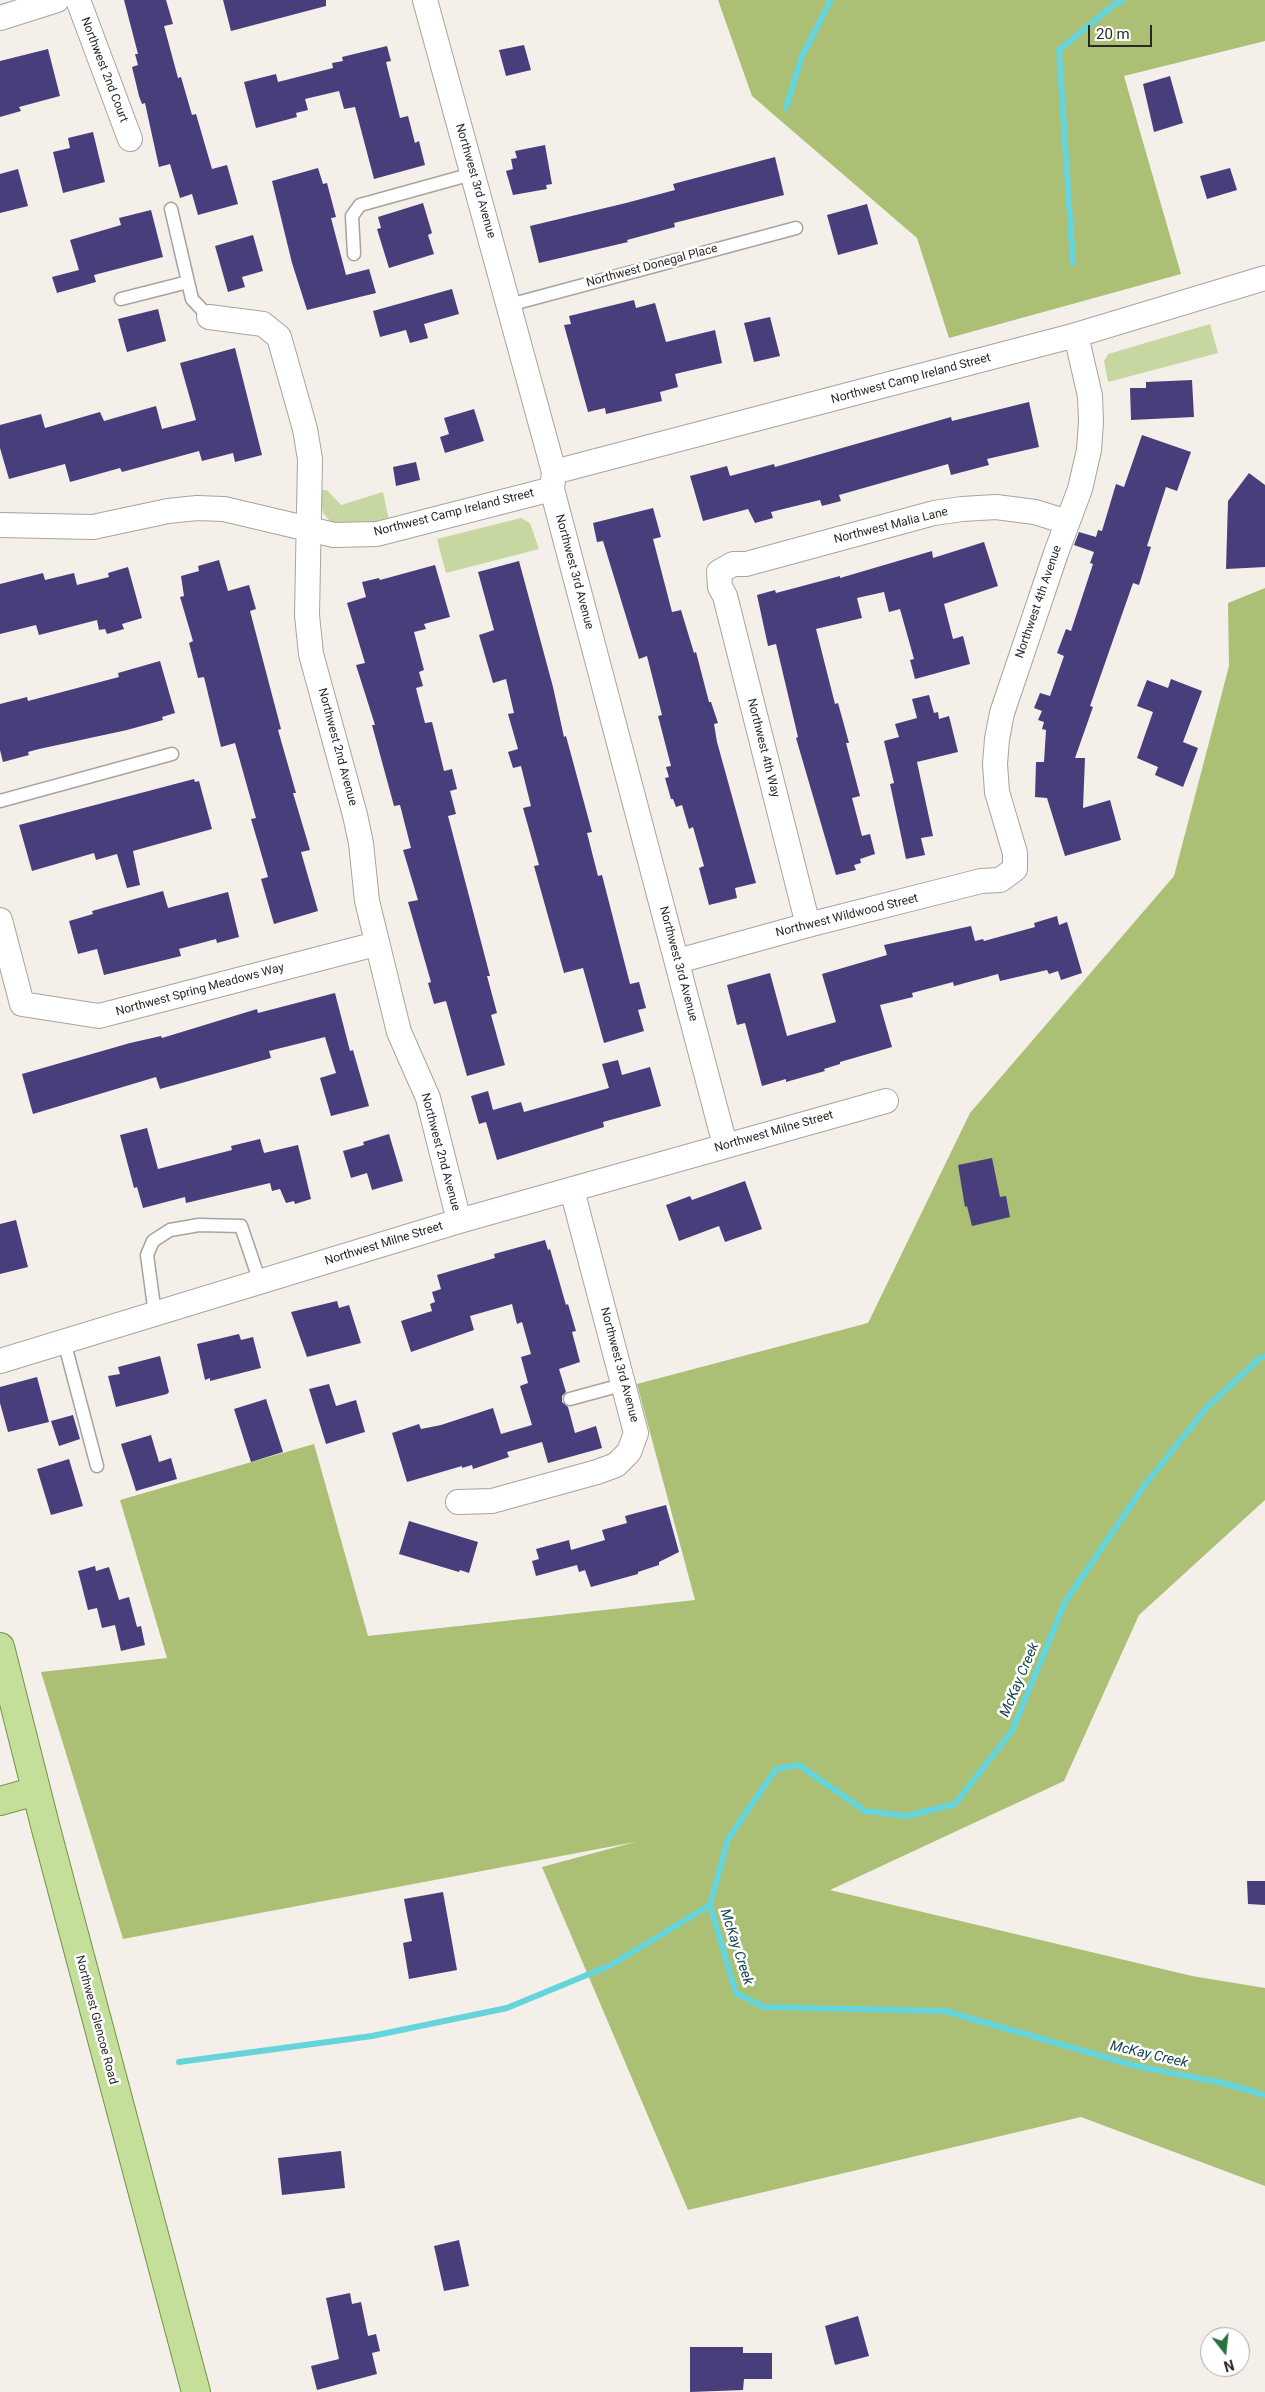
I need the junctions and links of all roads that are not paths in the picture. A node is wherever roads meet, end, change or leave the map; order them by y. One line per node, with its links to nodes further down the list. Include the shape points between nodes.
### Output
1 (58, 0): 4 (street)
2 (78, 0): 5 (street, Northwest 2nd Court)
3 (426, 0): 6 (street, Northwest 3rd Avenue)
4 (0, 18)
5 (130, 139)
6 (472, 174): 9 (lane, via 360,205 352,216); 13 (street, Northwest 3rd Avenue)
7 (170, 208): 11 (lane)
8 (796, 228): 13 (lane, Northwest Donegal Place)
9 (354, 254)
10 (1265, 278): 15 (street, Northwest Camp Ireland Street)
11 (188, 282): 12 (lane); 14 (lane, via 192,299)
12 (121, 298)
13 (509, 305): 16 (street, Northwest 3rd Avenue)
14 (209, 318): 19 (street, Northwest 2nd Avenue, via 263,324 279,337 305,429 310,460)
15 (1076, 335): 16 (street, Northwest Camp Ireland Street); 17 (street, Northwest 4th Avenue, via 1090,396 1092,422 1080,489)
16 (553, 480): 19 (street, Northwest Camp Ireland Street, via 376,534 334,535); 27 (street, Northwest 3rd Avenue)
17 (1067, 522): 20 (street, Northwest Malia Lane, via 1035,512 996,507 934,513 746,564 733,564); 23 (street, Northwest 4th Avenue, via 1002,712 997,738 998,792 1015,853)
18 (0, 525): 19 (street, Northwest Camp Ireland Street, via 93,527 197,508 224,510)
19 (309, 530): 26 (street, Northwest 2nd Avenue, via 307,615 311,654 355,815)
20 (719, 572): 25 (street, Northwest 4th Way, via 720,587)
21 (172, 754): 22 (lane)
22 (0, 801)
23 (1015, 869): 25 (street, Northwest Wildwood Street, via 1000,880 981,881)
24 (0, 920): 26 (street, Northwest Spring Meadows Way, via 22,1004 99,1016)
25 (808, 925): 27 (street, Northwest Wildwood Street)
26 (376, 944): 31 (street, Northwest 2nd Avenue, via 405,1049 428,1098)
27 (678, 961): 29 (street, Northwest 3rd Avenue)
28 (886, 1101): 29 (street, Northwest Milne Street)
29 (725, 1145): 30 (street, Northwest Milne Street)
30 (572, 1190): 31 (street, Northwest Milne Street); 36 (street, Northwest 3rd Avenue)
31 (459, 1221): 32 (street, Northwest Milne Street)
32 (260, 1282): 33 (street, Northwest Milne Street); 33 (lane, via 241,1226 199,1225 170,1230 153,1242 146,1255)
33 (155, 1314): 34 (street, Northwest Milne Street)
34 (64, 1341): 35 (street, Northwest Milne Street); 38 (lane)
35 (0, 1361)
36 (625, 1384): 37 (lane); 39 (street, Northwest 3rd Avenue, via 636,1433 629,1452 616,1465 492,1501)
37 (570, 1400)
38 (97, 1466)
39 (458, 1502)
40 (0, 1647): 41 (main road, Northwest Glencoe Road)
41 (36, 1791): 42 (main road); 43 (main road, Northwest Glencoe Road)
42 (0, 1801)
43 (196, 2392)

